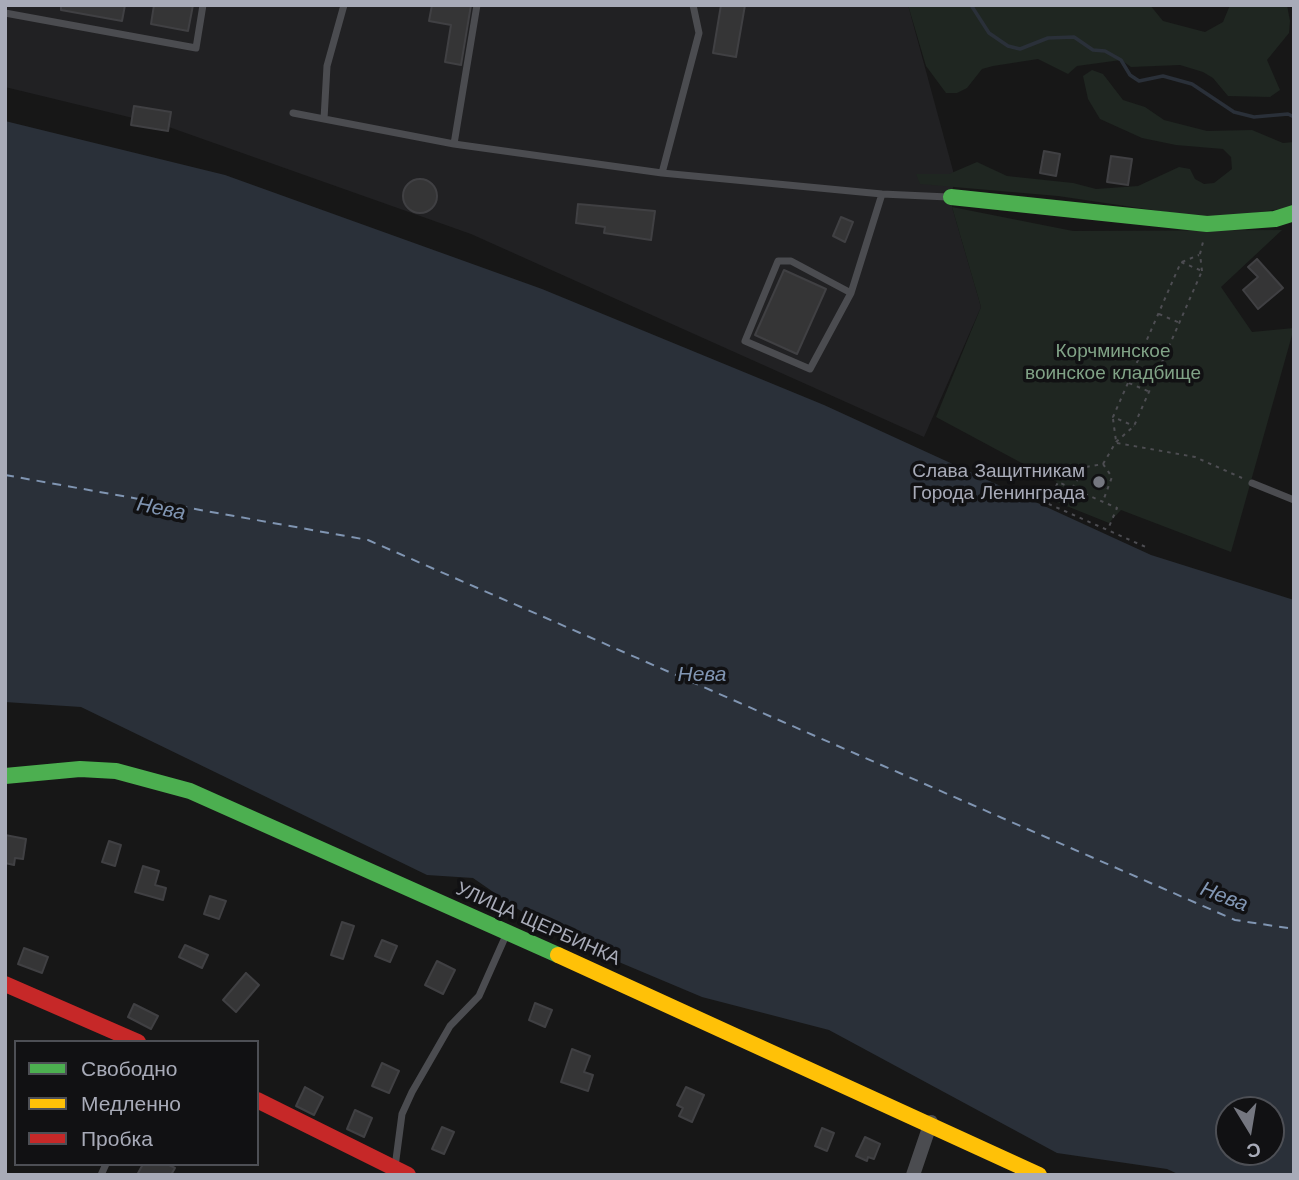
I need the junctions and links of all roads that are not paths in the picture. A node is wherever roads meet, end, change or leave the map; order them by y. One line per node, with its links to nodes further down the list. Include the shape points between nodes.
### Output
1 (203, 5): 5 (lane, via 196,48)
2 (344, 5): 7 (lane, via 327,65)
3 (477, 5): 8 (lane)
4 (693, 5): 9 (lane, via 699,33)
5 (5, 13)
6 (293, 113): 7 (lane)
7 (324, 119): 8 (lane)
8 (454, 144): 9 (lane)
9 (662, 173): 10 (lane)
10 (882, 194): 11 (lane); 13 (lane)
11 (951, 197): 12 (street, via 1207,224 1275,219)
12 (1294, 213)
13 (851, 292): 13 (lane, via 810,369 745,341 778,261 791,261)
14 (1252, 483): 15 (lane)
15 (1294, 500)
16 (5, 776): 17 (street, УЛИЦА ЩЕРБИНКА, via 80,769 153,779 190,791)
17 (507, 933): 21 (street, УЛИЦА ЩЕРБИНКА); 22 (lane, via 480,996 450,1026 402,1114)
18 (5, 984): 19 (street)
19 (133, 1040)
20 (259, 1101): 22 (street)
21 (931, 1122): 23 (street); 24 (street, УЛИЦА ЩЕРБИНКА)
22 (401, 1171)
23 (913, 1175)
24 (1039, 1175)

